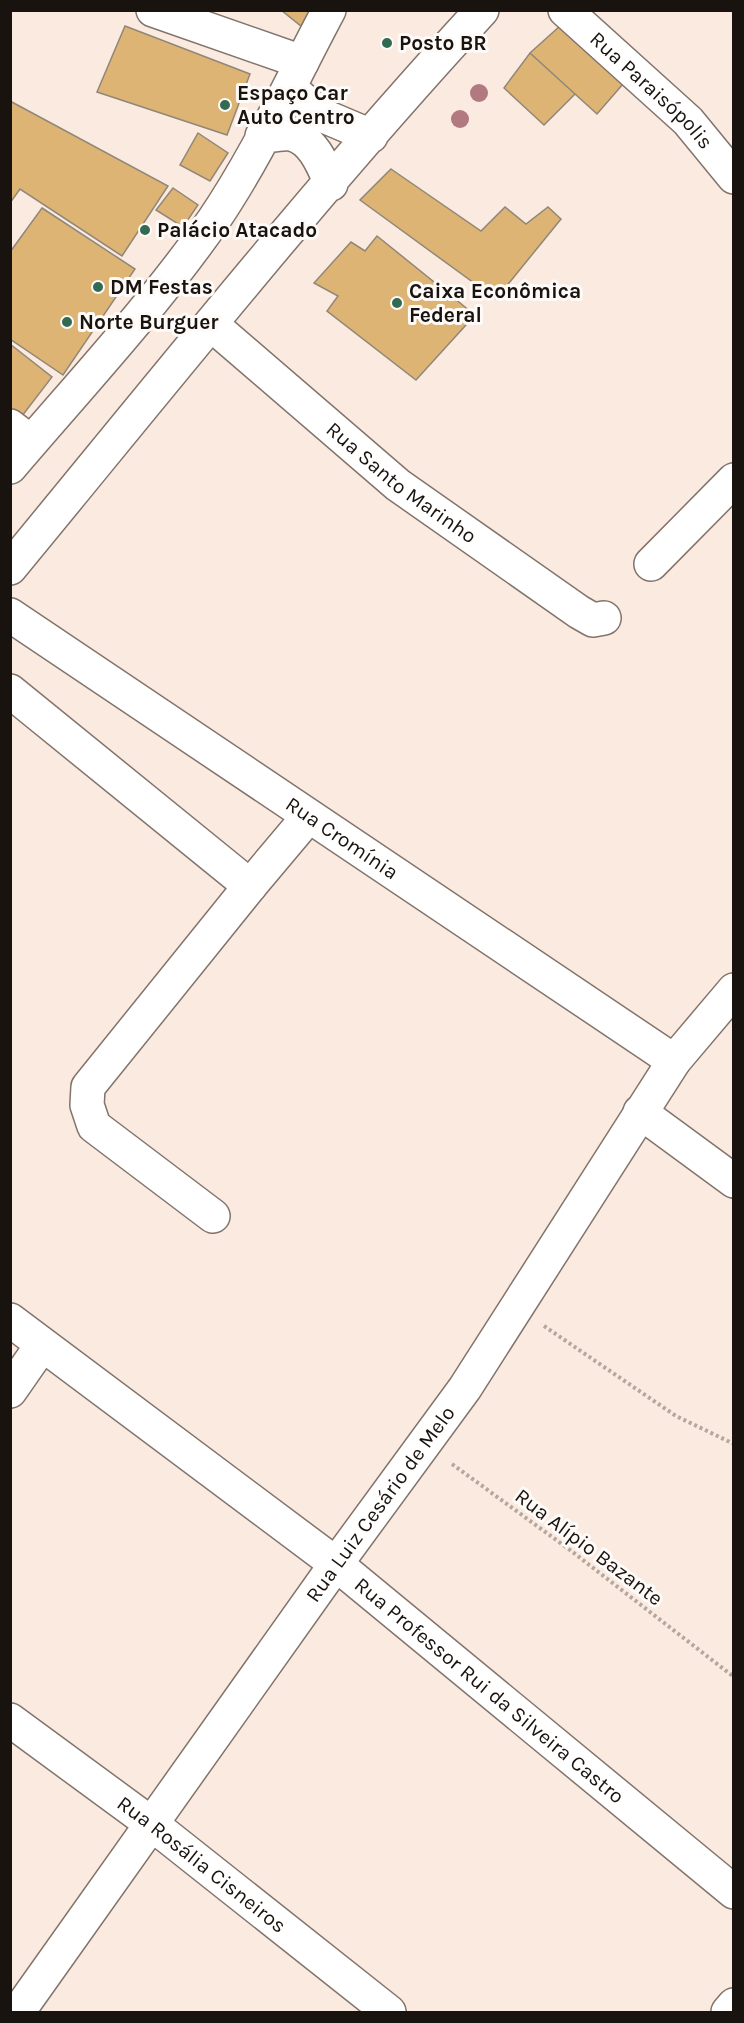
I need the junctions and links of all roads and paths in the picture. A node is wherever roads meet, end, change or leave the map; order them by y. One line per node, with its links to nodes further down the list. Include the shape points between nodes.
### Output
1 (153, 10): 5 (street)
2 (329, 10): 5 (street)
3 (482, 10): 7 (street)
4 (565, 10): 8 (street, Rua Paraisópolis, via 688,121)
5 (296, 75): 6 (street); 7 (street, via 319,114)
6 (262, 136): 9 (street, via 291,134 308,144 321,159); 11 (street, via 213,220 132,326)
7 (371, 136): 9 (street)
8 (734, 177)
9 (331, 184): 10 (street)
10 (211, 324): 15 (street); 17 (street, Rua Santo Marinho, via 398,485 579,612 593,620)
11 (21, 434): 12 (street)
12 (10, 467)
13 (734, 480): 14 (street)
14 (651, 564)
15 (10, 568)
16 (10, 615): 19 (street, Rua Cromínia)
17 (604, 618)
18 (10, 691): 20 (street)
19 (308, 817): 20 (street); 22 (street, Rua Cromínia)
20 (250, 886): 25 (street, via 88,1087 87,1105 94,1126)
21 (734, 990): 22 (street, Rua Luiz Cesário de Melo)
22 (674, 1060): 23 (street, Rua Luiz Cesário de Melo)
23 (640, 1112): 24 (street); 26 (street, Rua Luiz Cesário de Melo)
24 (734, 1180)
25 (213, 1216)
26 (516, 1306): 30 (street, Rua Luiz Cesário de Melo, via 465,1388); 31 (path, via 676,1416)
27 (10, 1320): 28 (street, Rua Professor Rui da Silveira Castro)
28 (42, 1345): 29 (street); 32 (street, Rua Professor Rui da Silveira Castro)
29 (10, 1391)
30 (423, 1443): 32 (street, Rua Luiz Cesário de Melo); 33 (path, Rua Alípio Bazante)
31 (734, 1444)
32 (336, 1564): 35 (street, Rua Luiz Cesário de Melo); 36 (street, Rua Professor Rui da Silveira Castro)
33 (734, 1677)
34 (10, 1720): 35 (street, Rua Rosália Cisneiros)
35 (153, 1825): 38 (street, Rua Luiz Cesário de Melo); 39 (street, Rua Rosália Cisneiros)
36 (734, 1892)
37 (734, 2005): 40 (street)
38 (18, 2013)
39 (389, 2013)
40 (728, 2013)

